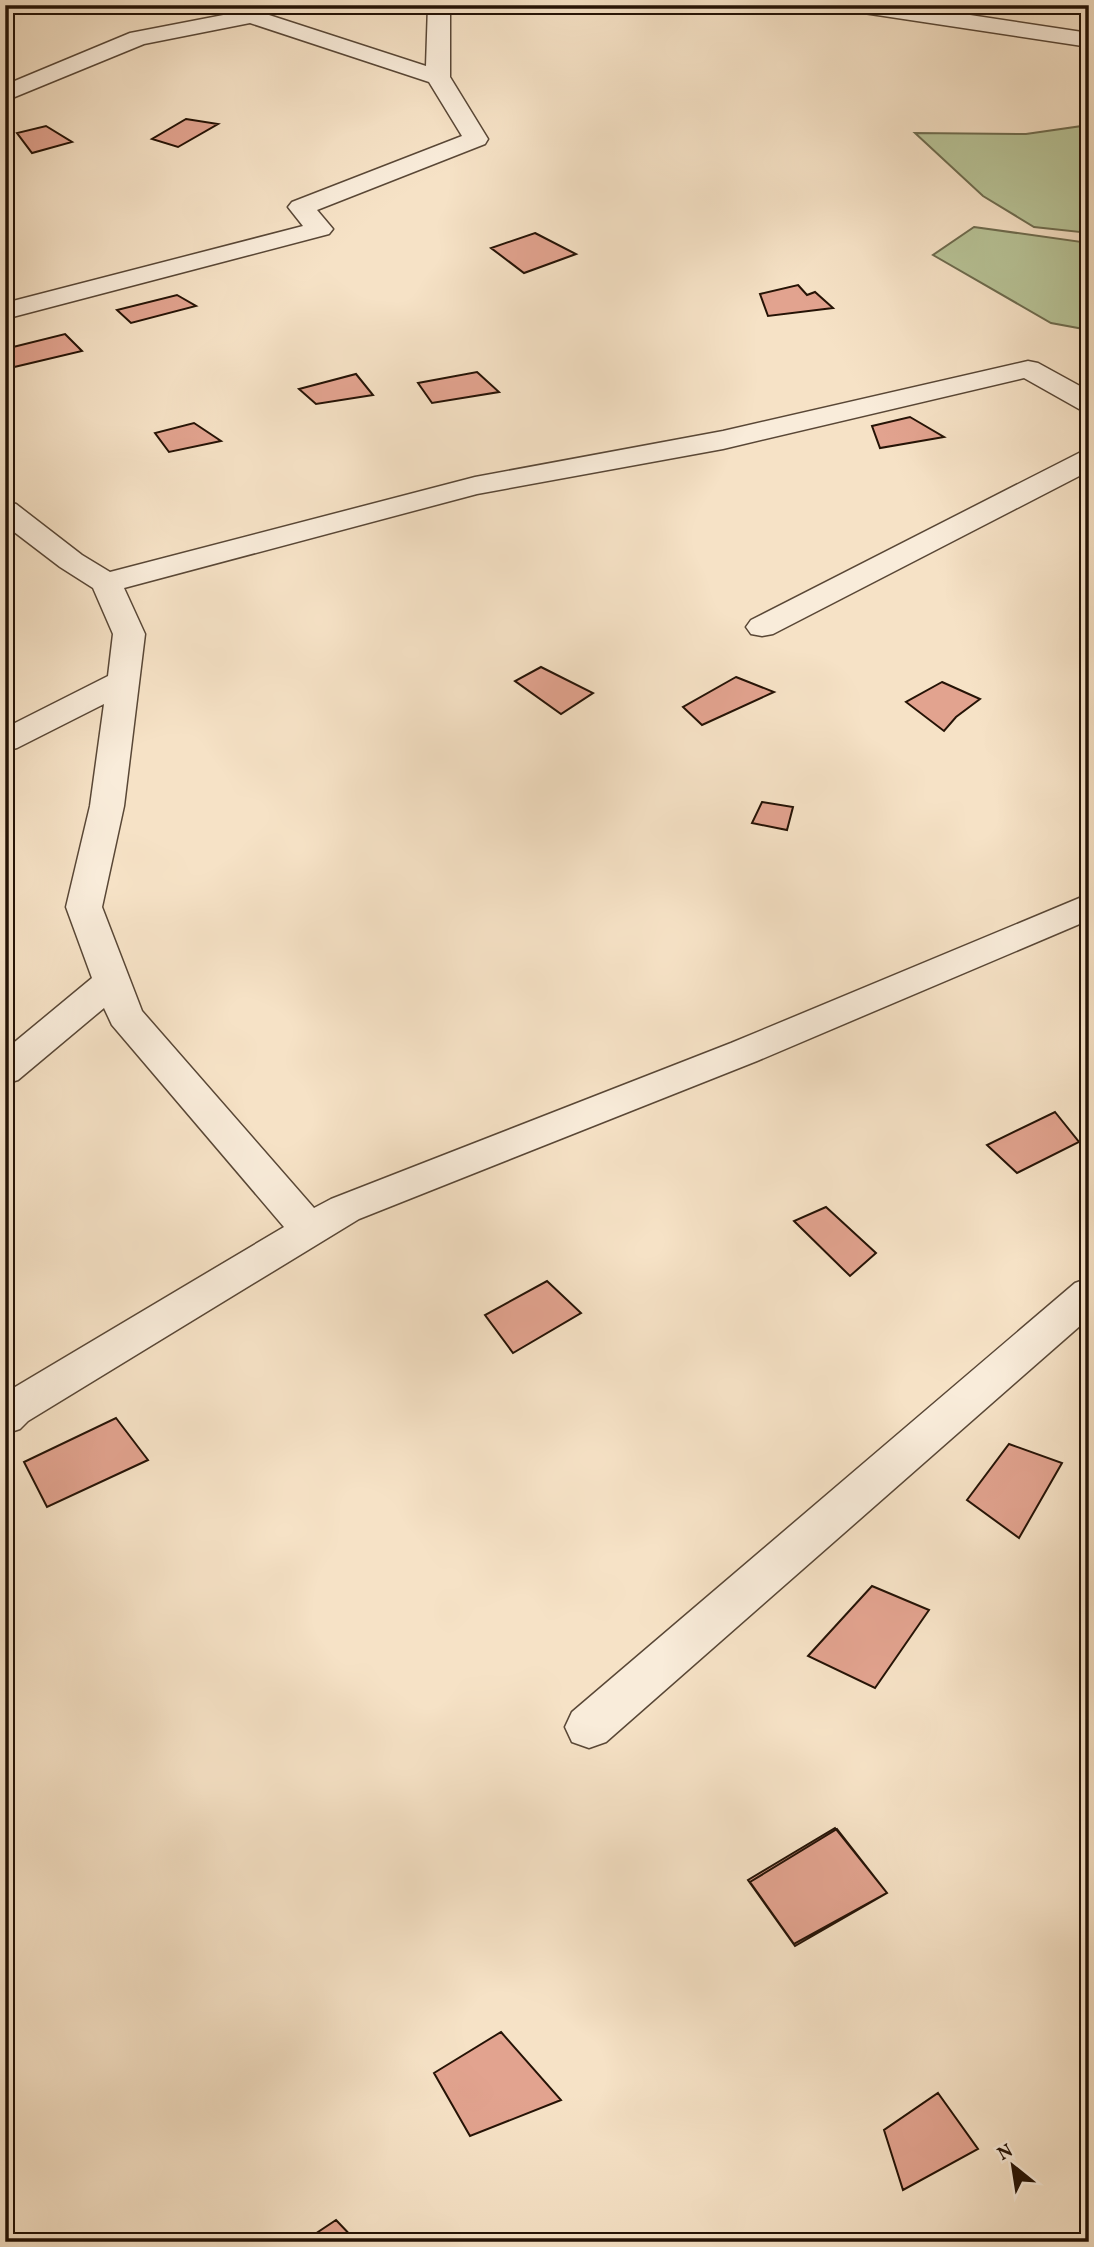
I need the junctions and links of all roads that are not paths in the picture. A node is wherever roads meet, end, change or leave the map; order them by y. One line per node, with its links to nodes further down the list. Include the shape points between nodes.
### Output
1 (439, 5): 5 (street)
2 (857, 5): 4 (street)
3 (260, 11): 5 (street); 6 (street, via 138,38)
4 (1089, 40)
5 (438, 77): 7 (street, via 476,139 301,206 320,229)
6 (5, 93)
7 (5, 311)
8 (1089, 403): 11 (street, via 1028,369 723,440 475,486)
9 (1089, 459): 12 (street)
10 (5, 510): 11 (street)
11 (106, 583): 13 (street, via 129,634)
12 (762, 627)
13 (123, 681): 14 (street); 16 (street, via 107,806 84,907)
14 (5, 741)
15 (1089, 906): 18 (street, via 744,1052 345,1209)
16 (113, 981): 17 (street); 18 (street, via 125,1016)
17 (5, 1071)
18 (310, 1230): 20 (street)
19 (1089, 1294): 21 (street)
20 (5, 1417)
21 (589, 1727)

